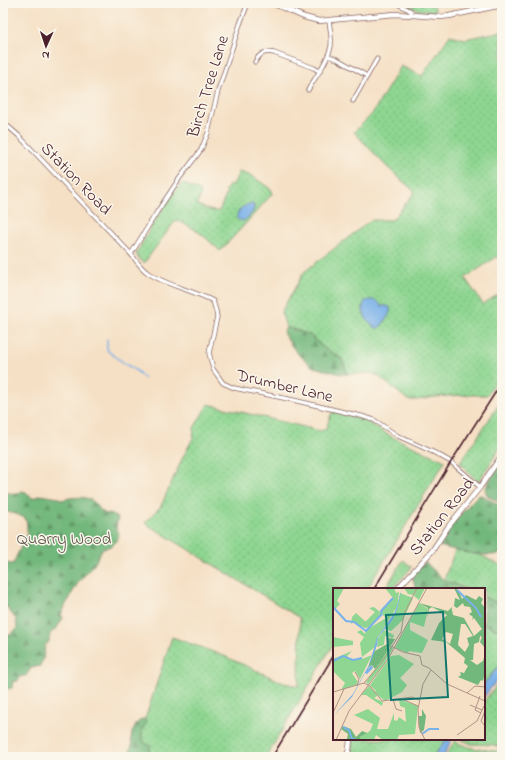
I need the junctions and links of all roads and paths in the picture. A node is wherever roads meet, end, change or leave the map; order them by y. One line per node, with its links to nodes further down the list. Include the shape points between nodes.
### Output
1 (248, 3): 16 (street, Birch Tree Lane, via 201,150 179,179)
2 (272, 3): 7 (street, via 311,19)
3 (396, 3): 6 (street, via 411,11)
4 (487, 5): 5 (street); 6 (street, via 449,16)
5 (502, 5)
6 (412, 15): 7 (street, via 395,14)
7 (329, 21): 8 (street, via 331,41)
8 (328, 56): 11 (street); 12 (street)
9 (377, 59): 12 (street)
10 (255, 62): 11 (street, via 262,53 269,52)
11 (319, 71): 13 (street)
12 (367, 76): 14 (street)
13 (308, 90)
14 (353, 101)
15 (3, 122): 16 (street, Station Road)
16 (131, 254): 18 (street, Drumber Lane, via 148,273 213,301 217,317 209,353 213,369 223,383 234,388 374,420 398,436 451,462)
17 (502, 455): 18 (street, Station Road)
18 (480, 487): 19 (street, Station Road, via 432,551)
19 (398, 588)
20 (350, 740): 21 (street)
21 (346, 757)

